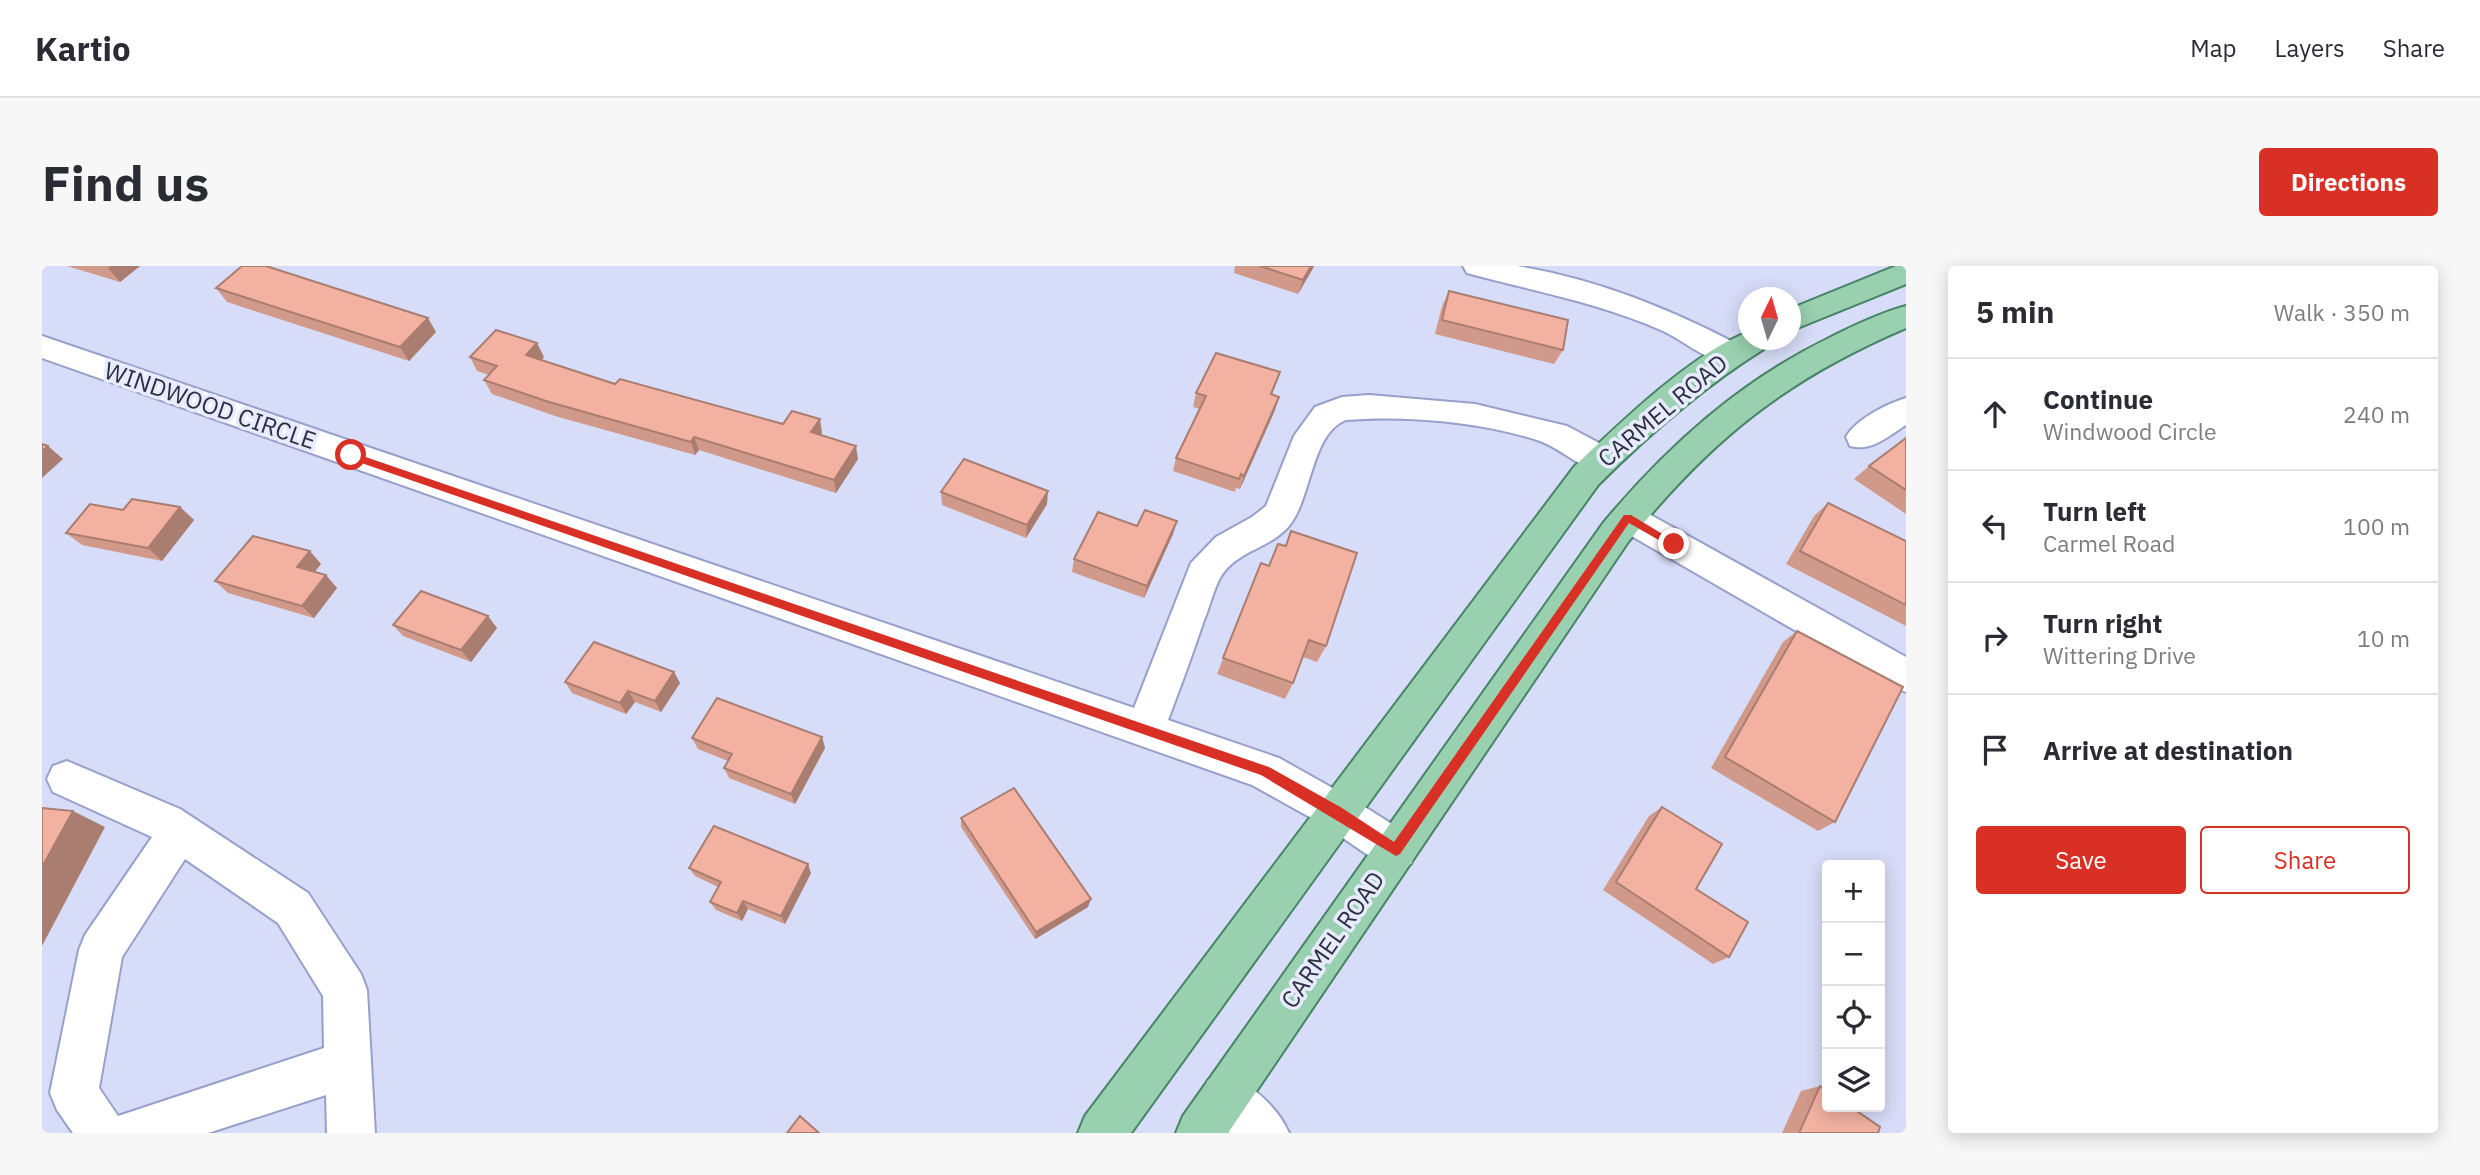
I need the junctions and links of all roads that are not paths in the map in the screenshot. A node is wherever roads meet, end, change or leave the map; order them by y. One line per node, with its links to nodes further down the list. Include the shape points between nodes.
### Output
1 (1477, 266): 5 (street, via 1621,302)
2 (1906, 273): 3 (main road)
3 (1801, 316)
4 (1906, 316): 11 (main road, CARMEL ROAD, via 1773,381 1692,447)
5 (1738, 345)
6 (42, 347): 13 (street, WINDWOOD CIRCLE)
7 (1739, 350): 10 (main road, CARMEL ROAD, via 1684,387)
8 (1903, 415): 9 (street)
9 (1863, 437)
10 (1602, 460): 13 (street, via 1556,435 1480,418 1378,405 1328,412 1315,426 1278,514 1214,558 1204,573); 15 (main road, CARMEL ROAD)
11 (1628, 518): 12 (street); 17 (main road, CARMEL ROAD)
12 (1906, 676)
13 (1145, 730): 15 (street, WINDWOOD CIRCLE, via 1265,771)
14 (67, 779): 16 (street)
15 (1338, 812): 17 (street, WINDWOOD CIRCLE); 23 (main road, CARMEL ROAD)
16 (179, 832): 18 (street, via 293,908 345,990); 20 (street, via 101,950 74,1093)
17 (1396, 850): 19 (main road, CARMEL ROAD)
18 (348, 1064): 21 (street); 22 (street)
19 (1212, 1115): 24 (street)
20 (101, 1133)
21 (135, 1133)
22 (351, 1133)
23 (1102, 1133)
24 (1265, 1133)

